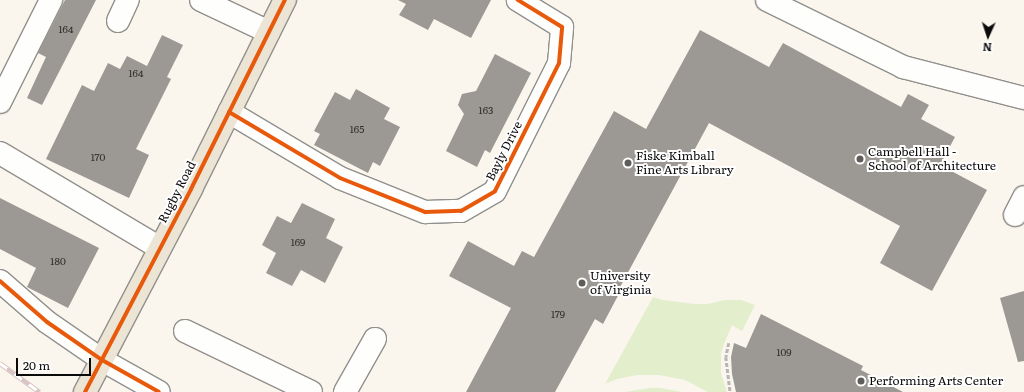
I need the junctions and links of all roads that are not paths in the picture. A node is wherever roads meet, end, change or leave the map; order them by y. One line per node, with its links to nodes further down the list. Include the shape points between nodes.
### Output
1 (51, 0): 10 (street)
2 (128, 0): 7 (street)
3 (201, 0): 8 (street)
4 (285, 0): 8 (main road, Rugby Road)
5 (518, 0): 11 (street, Bayly Drive, via 562,27 559,63 495,191 461,212 425,212 340,178)
6 (767, 0): 9 (street, via 904,67)
7 (118, 21)
8 (269, 32): 11 (main road, Rugby Road)
9 (1024, 98)
10 (0, 102)
11 (229, 112): 13 (main road, Rugby Road)
12 (0, 153): 13 (street)
13 (160, 248): 17 (main road, Rugby Road)
14 (0, 282): 17 (street, via 47,322)
15 (185, 331): 20 (street)
16 (374, 339): 21 (street)
17 (102, 360): 18 (main road, Rugby Road); 19 (street)
18 (85, 391)
19 (159, 392)
20 (311, 392)
21 (345, 392)

